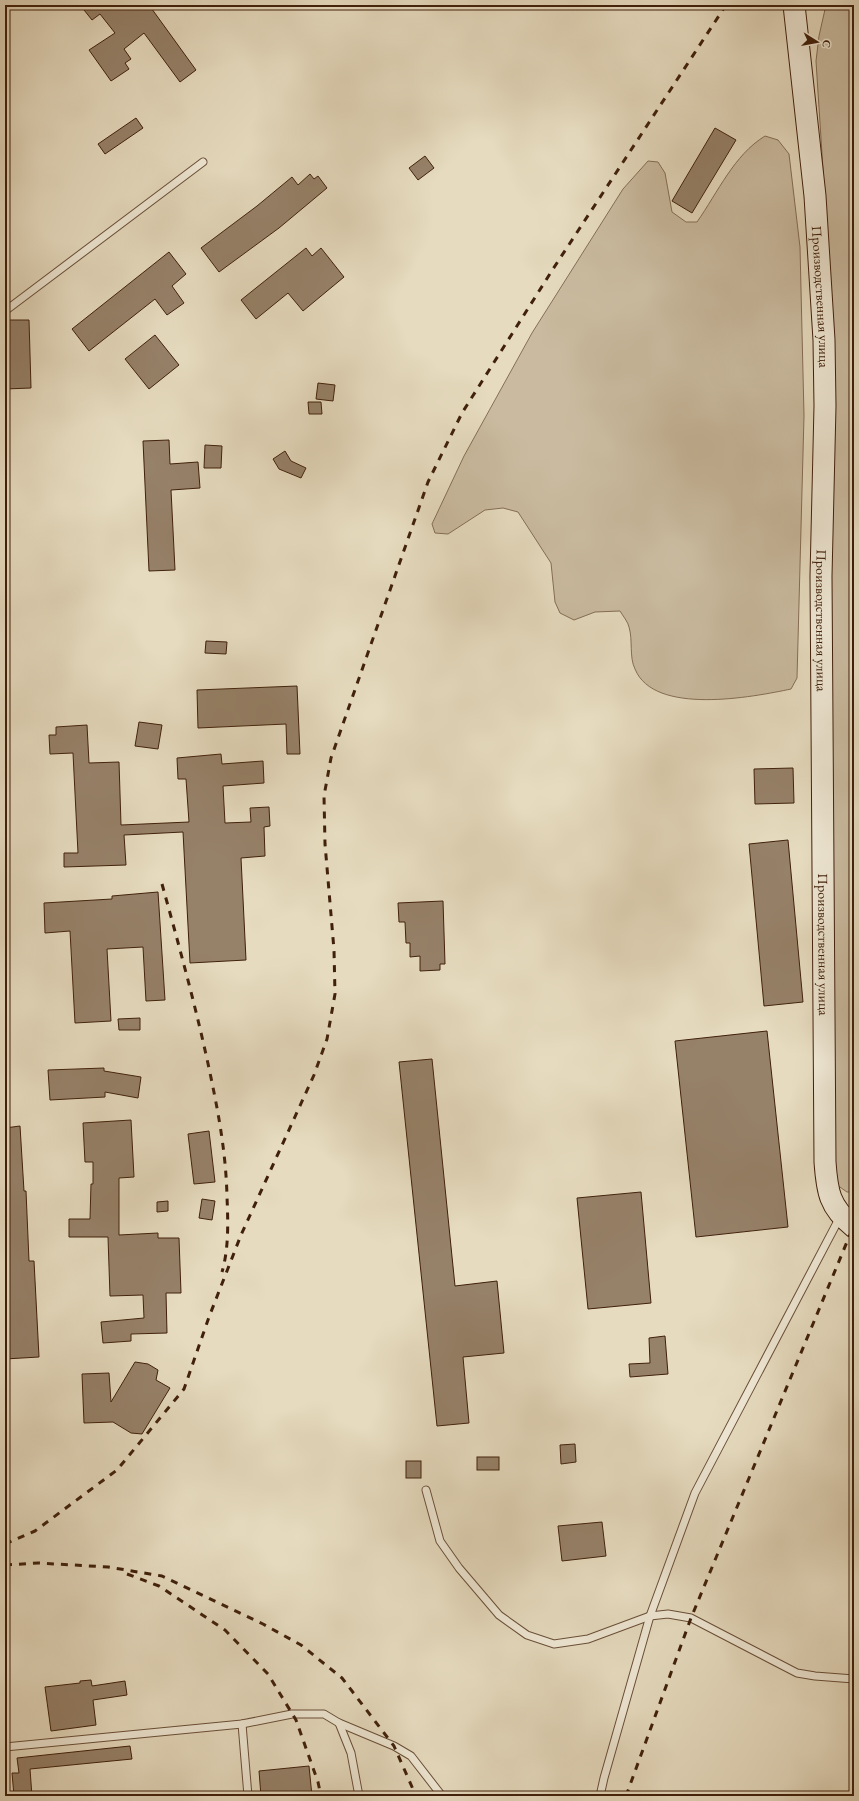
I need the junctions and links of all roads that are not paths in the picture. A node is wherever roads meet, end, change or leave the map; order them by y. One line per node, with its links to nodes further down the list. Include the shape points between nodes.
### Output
1 (794, 5): 4 (street, Производственная улица, via 815,196 822,296 825,406 821,584 826,1186 831,1202)
2 (203, 162): 3 (lane)
3 (5, 311)
4 (848, 1221): 6 (lane, via 695,1493)
5 (426, 1490): 6 (lane, via 440,1541 499,1615 527,1635 554,1644 588,1639)
6 (650, 1616): 7 (lane, via 668,1614 691,1618 797,1673); 14 (lane)
7 (854, 1678)
8 (339, 1723): 9 (lane, via 324,1714 292,1714); 12 (lane, via 350,1753); 13 (lane, via 394,1746 411,1756)
9 (242, 1724): 10 (lane); 11 (lane)
10 (5, 1747)
11 (248, 1796)
12 (359, 1796)
13 (442, 1796)
14 (600, 1796)

